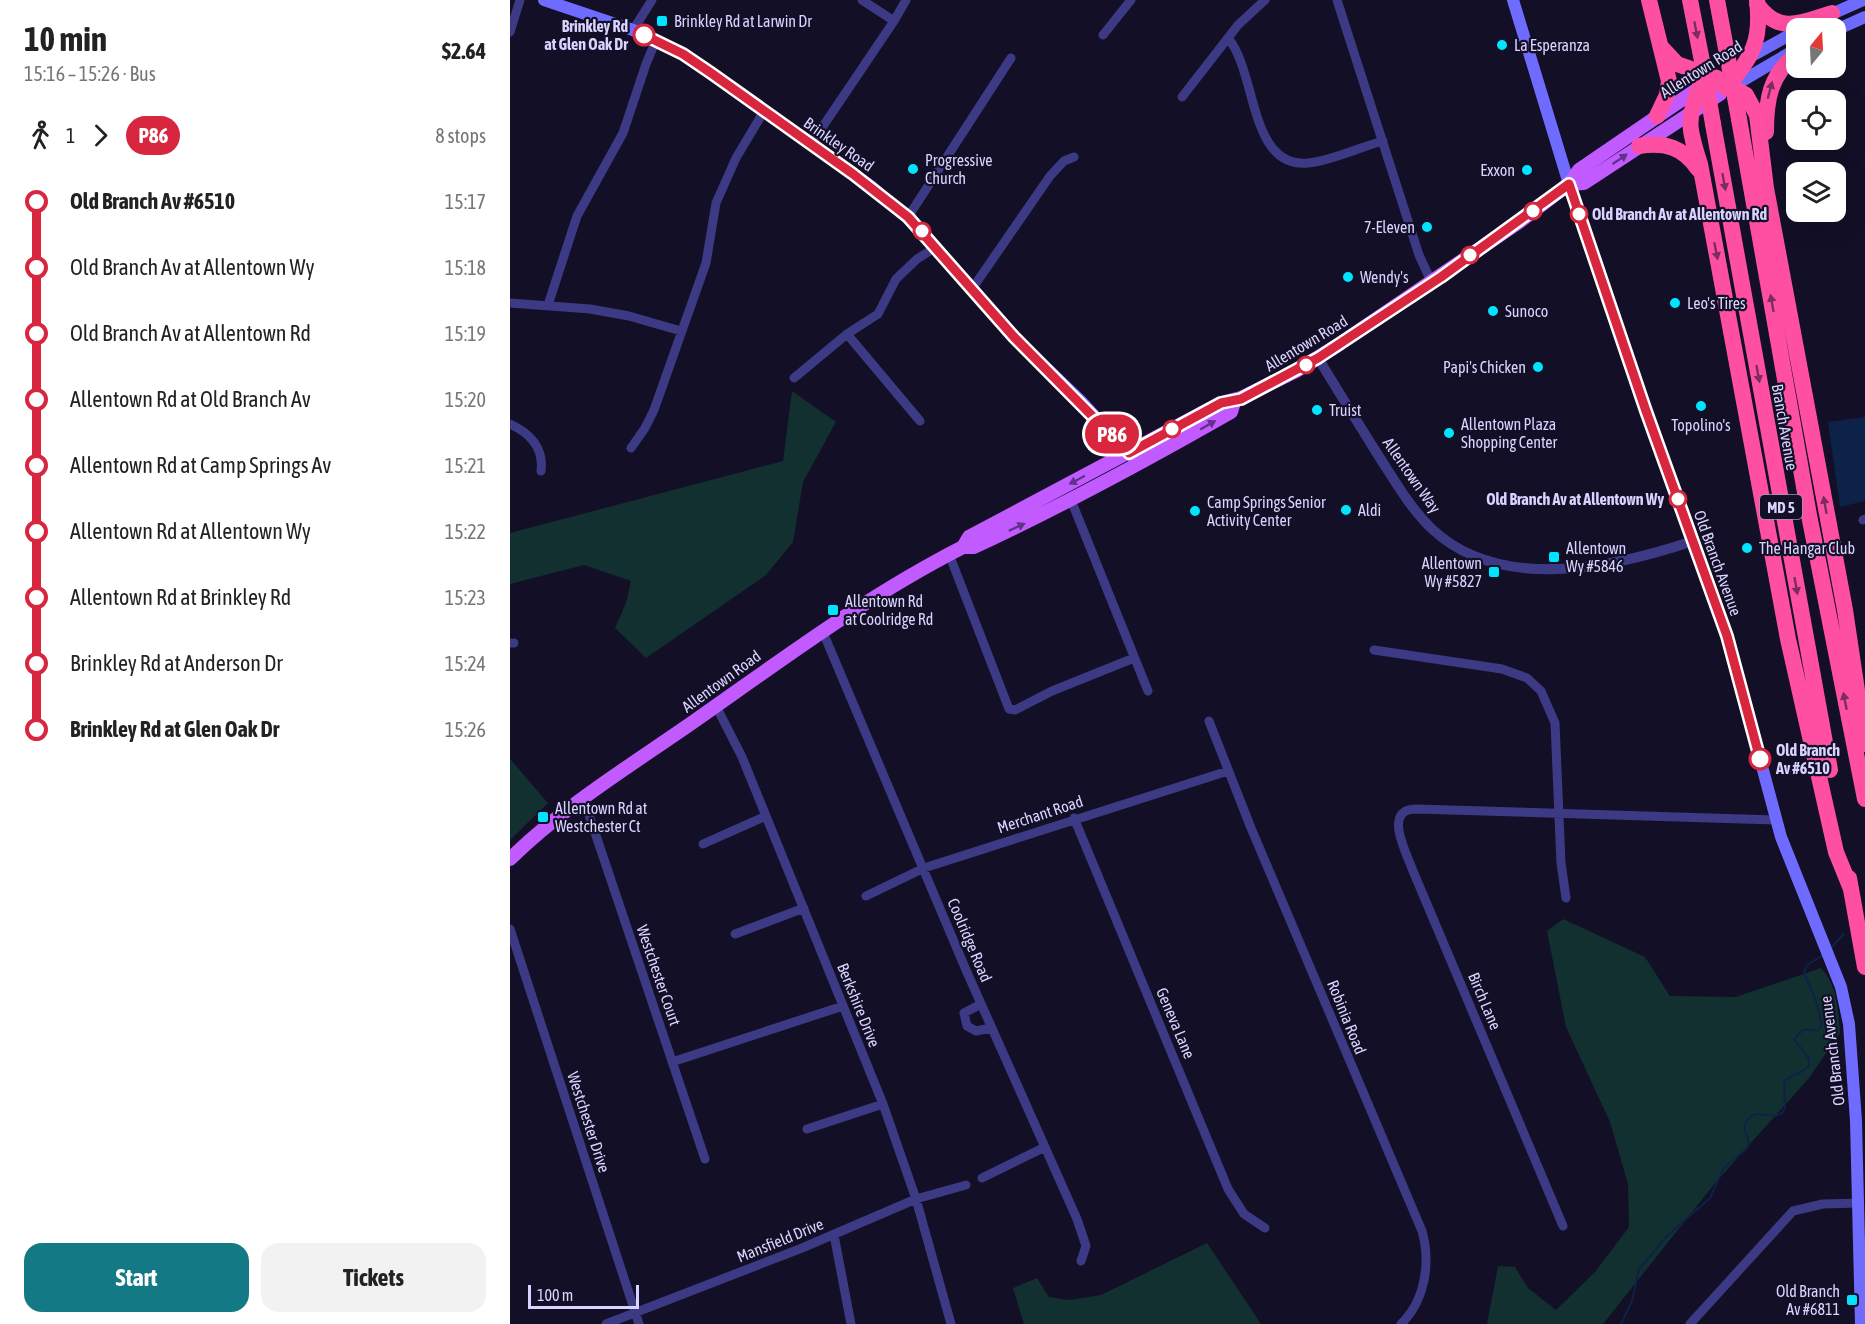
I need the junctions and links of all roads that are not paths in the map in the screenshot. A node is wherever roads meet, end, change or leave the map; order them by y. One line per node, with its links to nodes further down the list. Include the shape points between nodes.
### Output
1 (520, 0): 21 (street)
2 (544, 0): 20 (main road, Brinkley Road)
3 (652, 0): 20 (street)
4 (862, 0): 18 (street)
5 (906, 0): 18 (street)
6 (1131, 0): 22 (street)
7 (1265, 0): 24 (street)
8 (1337, 0): 37 (street)
9 (1513, 0): 42 (main road, Old Branch Avenue)
10 (1649, 0): 26 (highway)
11 (1690, 0): 82 (highway, Branch Avenue / MD 5, one-way to 82, bridge)
12 (1717, 0): 31 (highway, Branch Avenue / MD 5)
13 (1863, 0): 16 (main road)
14 (1757, 2): 19 (highway, via 1773,21); 28 (highway, via 1757,40)
15 (1865, 17): 17 (main road)
16 (1839, 18)
17 (1846, 20)
18 (894, 21): 38 (street)
19 (1786, 24)
20 (633, 30): 25 (main road, Brinkley Road)
21 (510, 32)
22 (1103, 35)
23 (1786, 37): 28 (main road, Allentown Road)
24 (1228, 38): 33 (street); 37 (street, via 1238,52 1266,140 1276,154 1310,163)
25 (656, 40): 34 (main road, Brinkley Road, via 697,63); 49 (street, via 623,133 577,216)
26 (1659, 42): 31 (highway, via 1677,64); 36 (highway, via 1669,81)
27 (1786, 55): 31 (main road, Allentown Road)
28 (1750, 57): 31 (highway)
29 (1011, 58): 44 (street)
30 (1786, 64): 43 (highway, one-way to 30, via 1766,149 1768,97 1775,75)
31 (1730, 78): 32 (highway); 35 (main road, Allentown Road); 43 (highway, via 1746,94 1757,115); 73 (highway, Branch Avenue / MD 5, one-way to 31, bridge)
32 (1699, 88): 35 (highway); 36 (main road, Allentown Road)
33 (1182, 97)
34 (764, 111): 38 (main road, Brinkley Road); 50 (street, via 733,163 716,203 706,263)
35 (1689, 114): 39 (main road, Allentown Road); 41 (highway)
36 (1657, 116): 42 (main road, Allentown Road, via 1579,170)
37 (1383, 141): 46 (street, via 1419,255)
38 (811, 144): 44 (main road, Brinkley Road)
39 (1639, 146): 41 (highway, via 1654,144 1679,149); 42 (main road, Allentown Road, one-way to 39, via 1584,183)
40 (1074, 157): 47 (street, via 1064,161 1050,176)
41 (1701, 173): 82 (highway, one-way to 82, via 1788,639 1836,852)
42 (1569, 184): 46 (main road, Allentown Road); 62 (main road, Old Branch Avenue)
43 (1771, 210): 71 (highway, one-way to 43, via 1845,610)
44 (908, 217): 45 (main road, Brinkley Road)
45 (936, 247): 47 (main road, Brinkley Road); 51 (street, via 896,279 884,309)
46 (1432, 283): 52 (main road, Allentown Road)
47 (972, 289): 58 (main road, Brinkley Road)
48 (510, 303): 49 (street)
49 (548, 305): 50 (street, via 629,316)
50 (681, 331): 57 (street, via 649,420)
51 (848, 334): 53 (street); 55 (street)
52 (1318, 358): 54 (main road, Allentown Road); 62 (street, Allentown Way, via 1412,506 1432,529 1465,552 1506,567 1538,569 1627,561)
53 (794, 378)
54 (1234, 402): 58 (main road, Allentown Road, via 1221,403); 59 (main road, Allentown Road, one-way to 54, via 1231,412)
55 (920, 421)
56 (510, 424): 60 (street, via 535,443 542,459)
57 (632, 448)
58 (1129, 453): 59 (main road, Brinkley Road); 63 (main road, Allentown Road, one-way to 63, via 969,537)
59 (1138, 465): 61 (main road, Allentown Road)
60 (541, 471)
61 (1071, 500): 63 (main road, Allentown Road, one-way to 61, via 974,547); 67 (street)
62 (1693, 541): 78 (main road, Old Branch Avenue, via 1731,650)
63 (963, 547): 64 (main road, Allentown Road)
64 (949, 554): 65 (main road, Allentown Road, via 879,592); 67 (street, via 1009,709 1015,710 1052,690)
65 (822, 630): 69 (main road, Allentown Road); 81 (street, Coolridge Road)
66 (1374, 650): 75 (street, via 1515,672 1534,683 1555,723)
67 (1134, 658): 68 (street)
68 (1148, 691)
69 (716, 706): 74 (main road, Allentown Road); 76 (street, Berkshire Drive)
70 (1209, 721): 72 (street, Robinia Road)
71 (1865, 744)
72 (1228, 771): 77 (street, Merchant Road); 110 (street, Robinia Road, via 1422,1231 1425,1273 1417,1304)
73 (1865, 799)
74 (584, 800): 80 (main road, Allentown Road); 92 (street, Westchester Court)
75 (1560, 813): 78 (street); 84 (street); 101 (street, Birch Lane, via 1410,809 1402,813 1398,824 1401,841)
76 (766, 816): 79 (street); 85 (street, Berkshire Drive)
77 (1074, 818): 81 (street, Merchant Road); 102 (street, Geneva Lane, via 1228,1189 1244,1214)
78 (1776, 820): 100 (main road, Old Branch Avenue, via 1841,987 1849,1024)
79 (703, 844)
80 (510, 860)
81 (924, 868): 83 (street, Merchant Road); 89 (street, Coolridge Road)
82 (1851, 889): 88 (highway, Branch Avenue / MD 5)
83 (866, 896)
84 (1566, 898)
85 (804, 908): 87 (street); 90 (street, Berkshire Drive)
86 (510, 929): 105 (street, Westchester Drive)
87 (735, 934)
88 (1865, 967)
89 (981, 1004): 91 (street, Coolridge Road); 91 (street, via 964,1013 966,1026 976,1031)
90 (843, 1006): 92 (street); 93 (street, Berkshire Drive)
91 (991, 1028): 95 (street, Coolridge Road)
92 (672, 1062): 96 (street, Westchester Court)
93 (883, 1104): 94 (street); 99 (street, Berkshire Drive)
94 (807, 1129)
95 (1045, 1147): 97 (street); 104 (street, Coolridge Road, via 1085,1242)
96 (705, 1159)
97 (982, 1178)
98 (966, 1185): 99 (street, Mansfield Drive)
99 (916, 1198): 103 (street, Mansfield Drive); 109 (street, Berkshire Drive)
100 (1859, 1203): 111 (street, via 1823,1204 1793,1212); 112 (main road, Old Branch Avenue)
101 (1563, 1226)
102 (1265, 1228)
103 (834, 1235): 105 (street, Mansfield Drive); 108 (street)
104 (1081, 1261)
105 (635, 1313): 106 (street, Mansfield Drive); 107 (street, Westchester Drive)
106 (606, 1324)
107 (639, 1324)
108 (851, 1324)
109 (951, 1324)
110 (1401, 1324)
111 (1690, 1324)
112 (1860, 1324)

